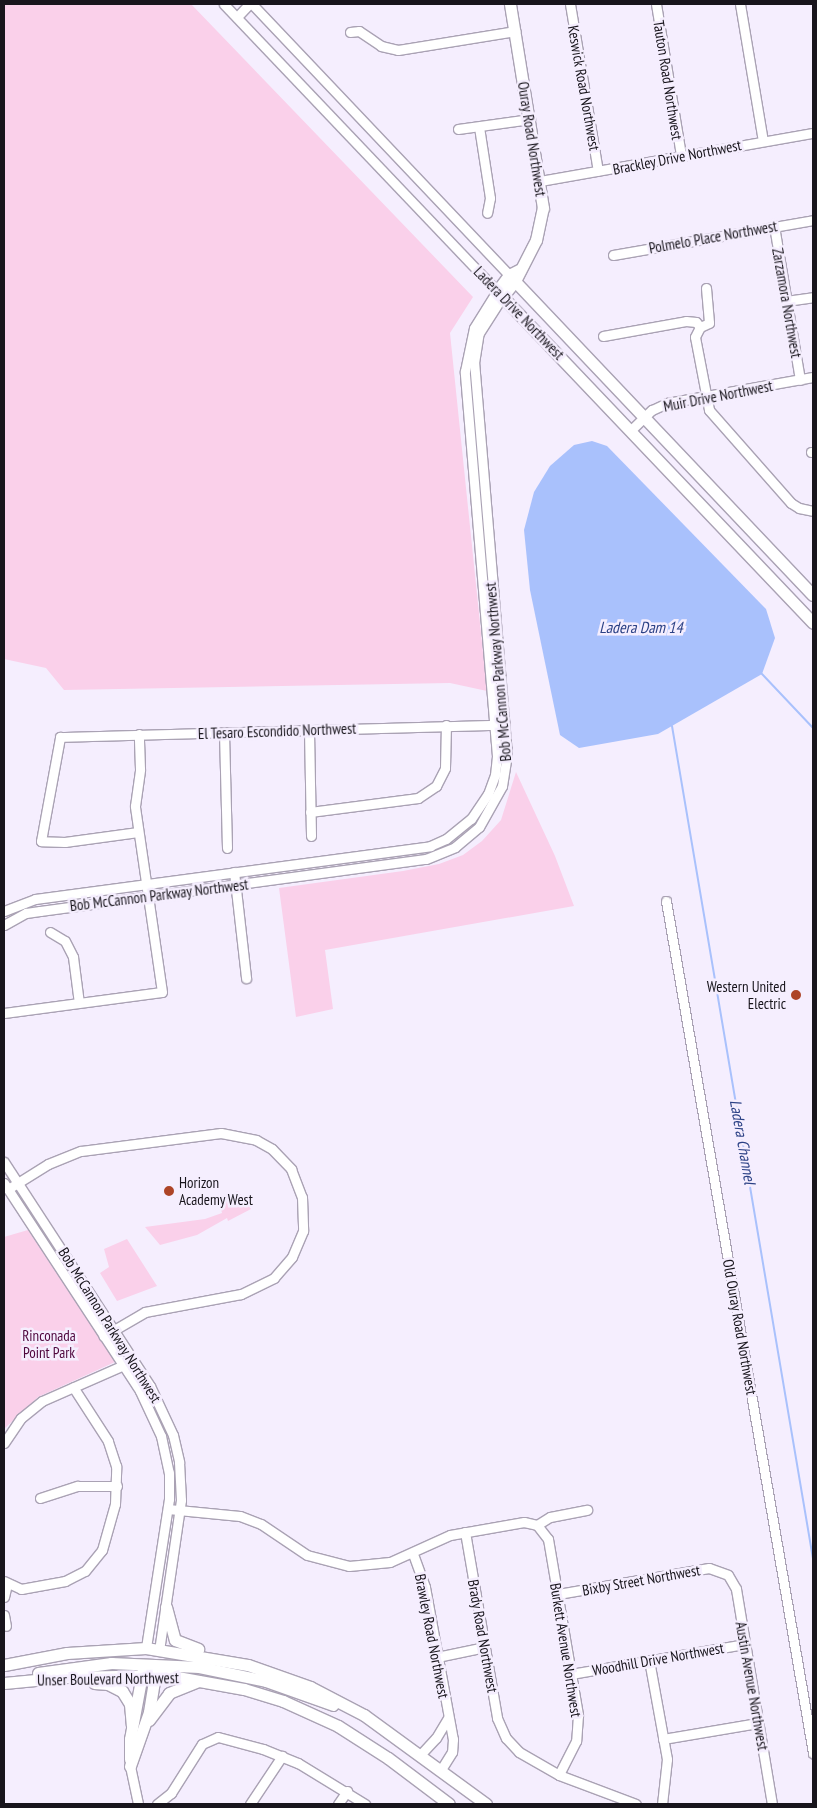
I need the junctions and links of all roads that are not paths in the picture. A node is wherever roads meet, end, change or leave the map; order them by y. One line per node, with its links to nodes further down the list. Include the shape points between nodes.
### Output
1 (224, 4): 7 (street, Ladera Drive Northwest)
2 (251, 4): 7 (street); 22 (street, Ladera Drive Northwest)
3 (510, 4): 8 (main road, Ouray Road Northwest)
4 (570, 4): 16 (street, Keswick Road Northwest)
5 (656, 4): 15 (street, Tauton Road Northwest)
6 (740, 4): 14 (street)
7 (237, 17): 24 (street, Ladera Drive Northwest)
8 (515, 31): 9 (street, via 398,50 381,46 359,31); 10 (main road, Ouray Road Northwest)
9 (350, 32)
10 (530, 119): 11 (street); 17 (main road, Ouray Road Northwest)
11 (479, 127): 12 (street); 18 (street, via 490,198)
12 (458, 130)
13 (813, 133): 14 (street, Brackley Drive Northwest)
14 (764, 141): 15 (street, Brackley Drive Northwest)
15 (681, 155): 16 (street, Brackley Drive Northwest)
16 (598, 171): 17 (street, Brackley Drive Northwest)
17 (540, 181): 22 (main road, Ouray Road Northwest, via 541,223 529,254)
18 (487, 212)
19 (813, 220): 20 (street, Polmelo Place Northwest)
20 (774, 226): 21 (street, Polmelo Place Northwest); 26 (street, Zarzamora Northwest)
21 (613, 255)
22 (515, 275): 24 (main road, Ouray Road Northwest); 32 (main road, Ladera Drive Northwest)
23 (706, 288): 27 (street, via 709,323)
24 (500, 294): 33 (main road, Ladera Drive Northwest); 38 (street, Bob McCannon Parkway Northwest, via 474,328 465,372); 48 (street, Bob McCannon Parkway Northwest, via 479,333 474,369 507,754 497,801 468,838 440,854 414,861)
25 (813, 297): 26 (street)
26 (786, 301): 30 (street, Zarzamora Northwest)
27 (700, 327): 28 (street, via 696,322 686,321); 31 (street, via 695,337)
28 (602, 336)
29 (813, 378): 30 (street, Muir Drive Northwest)
30 (800, 380): 31 (street, Muir Drive Northwest)
31 (706, 396): 32 (street, Muir Drive Northwest, via 667,403); 34 (street, via 714,418 792,502 799,508)
32 (645, 417): 33 (street, Muir Drive Northwest); 35 (main road, Ladera Drive Northwest)
33 (631, 430): 36 (main road, Ladera Drive Northwest)
34 (813, 511)
35 (813, 595)
36 (813, 623)
37 (446, 725): 38 (street, El Tesaro Escondido Northwest); 39 (street, El Tesaro Escondido Northwest); 42 (street, via 445,768 436,786 418,798)
38 (494, 725): 46 (street, Bob McCannon Parkway Northwest, via 497,756 488,794 471,819 446,839 415,849)
39 (309, 731): 40 (street, El Tesaro Escondido Northwest); 42 (street)
40 (224, 732): 41 (street, El Tesaro Escondido Northwest); 45 (street)
41 (139, 734): 43 (street, via 140,769 135,806); 43 (street, El Tesaro Escondido Northwest, via 60,737 41,842)
42 (310, 812): 44 (street)
43 (138, 832): 47 (street)
44 (311, 836)
45 (227, 848)
46 (234, 872): 47 (street, Bob McCannon Parkway Northwest); 48 (street)
47 (146, 884): 49 (street); 51 (street, Bob McCannon Parkway Northwest, via 35,899)
48 (236, 885): 49 (street, Bob McCannon Parkway Northwest); 54 (street)
49 (148, 896): 52 (street, Bob McCannon Parkway Northwest, via 26,913); 55 (street, via 162,992)
50 (666, 901): 101 (street, Old Ouray Road Northwest)
51 (4, 911)
52 (4, 925)
53 (50, 932): 55 (street, via 65,941 73,957)
54 (246, 978)
55 (78, 1004): 56 (street)
56 (4, 1014)
57 (4, 1162): 58 (street, Bob McCannon Parkway Northwest)
58 (18, 1183): 59 (street); 60 (street, Bob McCannon Parkway Northwest); 60 (street, via 48,1164 81,1152 230,1133 256,1140 279,1155 295,1177 304,1204 302,1231 297,1249 287,1265 266,1283 241,1294 153,1309)
59 (6, 1186): 61 (street, Bob McCannon Parkway Northwest)
60 (114, 1330): 61 (street); 62 (street, Bob McCannon Parkway Northwest)
61 (104, 1336): 63 (street, Bob McCannon Parkway Northwest)
62 (133, 1360): 63 (street); 69 (street, Bob McCannon Parkway Northwest, via 157,1398 173,1435 180,1475)
63 (124, 1366): 64 (street); 68 (street, Bob McCannon Parkway Northwest, via 146,1402 161,1436 169,1473)
64 (73, 1387): 65 (street, via 34,1406 15,1425); 66 (street, via 108,1441 116,1466)
65 (4, 1443)
66 (117, 1486): 67 (street, via 78,1486); 75 (street, via 102,1550 88,1568 58,1582 21,1588)
67 (40, 1498)
68 (168, 1509): 69 (street); 83 (street, Bob McCannon Parkway Northwest)
69 (180, 1510): 73 (street, via 240,1516 260,1524 302,1552 334,1564 370,1566); 78 (street, Bob McCannon Parkway Northwest)
70 (587, 1510): 71 (street, via 550,1517)
71 (537, 1525): 72 (street, via 524,1522); 76 (street, Burkett Avenue Northwest, via 548,1539)
72 (465, 1532): 73 (street, via 445,1537); 82 (street, Brady Road Northwest)
73 (413, 1554): 85 (street, Brawley Road Northwest, via 425,1587)
74 (724, 1572): 76 (street, Bixby Street Northwest, via 709,1568); 81 (street, Austin Avenue Northwest, via 735,1585)
75 (6, 1583): 77 (street)
76 (558, 1594): 91 (street, Burkett Avenue Northwest)
77 (4, 1597)
78 (166, 1608): 84 (street, Bob McCannon Parkway Northwest); 90 (main road, via 178,1642 264,1663)
79 (4, 1615): 80 (street)
80 (6, 1626)
81 (745, 1644): 86 (street, Woodhill Drive Northwest); 98 (street, Austin Avenue Northwest)
82 (484, 1647): 85 (street); 106 (street, Brady Road Northwest, via 497,1718 506,1738 519,1752)
83 (146, 1648): 84 (main road, Unser Boulevard Northwest); 87 (main road); 89 (main road, Unser Boulevard Northwest, via 67,1653)
84 (159, 1650): 88 (main road); 90 (main road, Unser Boulevard Northwest, via 227,1660)
85 (437, 1657): 97 (street, Brawley Road Northwest)
86 (649, 1660): 91 (street, Woodhill Drive Northwest); 100 (street)
87 (144, 1663): 88 (main road); 92 (main road); 95 (main road, via 63,1668)
88 (156, 1664): 93 (main road); 96 (main road, via 251,1677)
89 (4, 1665)
90 (269, 1672): 96 (main road, Unser Boulevard Northwest, via 328,1695)
91 (571, 1674): 106 (street, Burkett Avenue Northwest, via 578,1730)
92 (142, 1676): 93 (main road, Unser Boulevard Northwest); 95 (main road, Unser Boulevard Northwest); 99 (main road)
93 (154, 1676): 94 (main road, Unser Boulevard Northwest); 99 (main road)
94 (203, 1680): 99 (main road, via 169,1693); 113 (main road, Unser Boulevard Northwest, via 264,1694 321,1717 372,1746)
95 (7, 1684): 99 (main road, via 108,1684 128,1699)
96 (364, 1715): 102 (main road, Unser Boulevard Northwest)
97 (448, 1718): 102 (street, Brawley Road Northwest); 105 (street, Brawley Road Northwest, via 453,1739 452,1752)
98 (758, 1723): 100 (street); 117 (street, Austin Avenue Northwest)
99 (138, 1726): 104 (main road)
100 (663, 1740): 116 (street, via 667,1770)
101 (813, 1753)
102 (420, 1755): 105 (main road, Unser Boulevard Northwest)
103 (282, 1756): 107 (street); 109 (street, via 227,1738 210,1739 200,1747 171,1793); 110 (street)
104 (130, 1766): 108 (street)
105 (440, 1771): 114 (main road, Unser Boulevard Northwest)
106 (560, 1775): 115 (street)
107 (347, 1791): 111 (street); 112 (street)
108 (138, 1804)
109 (157, 1804)
110 (250, 1804)
111 (338, 1804)
112 (365, 1804)
113 (449, 1804)
114 (486, 1804)
115 (636, 1804)
116 (662, 1804)
117 (772, 1804)

